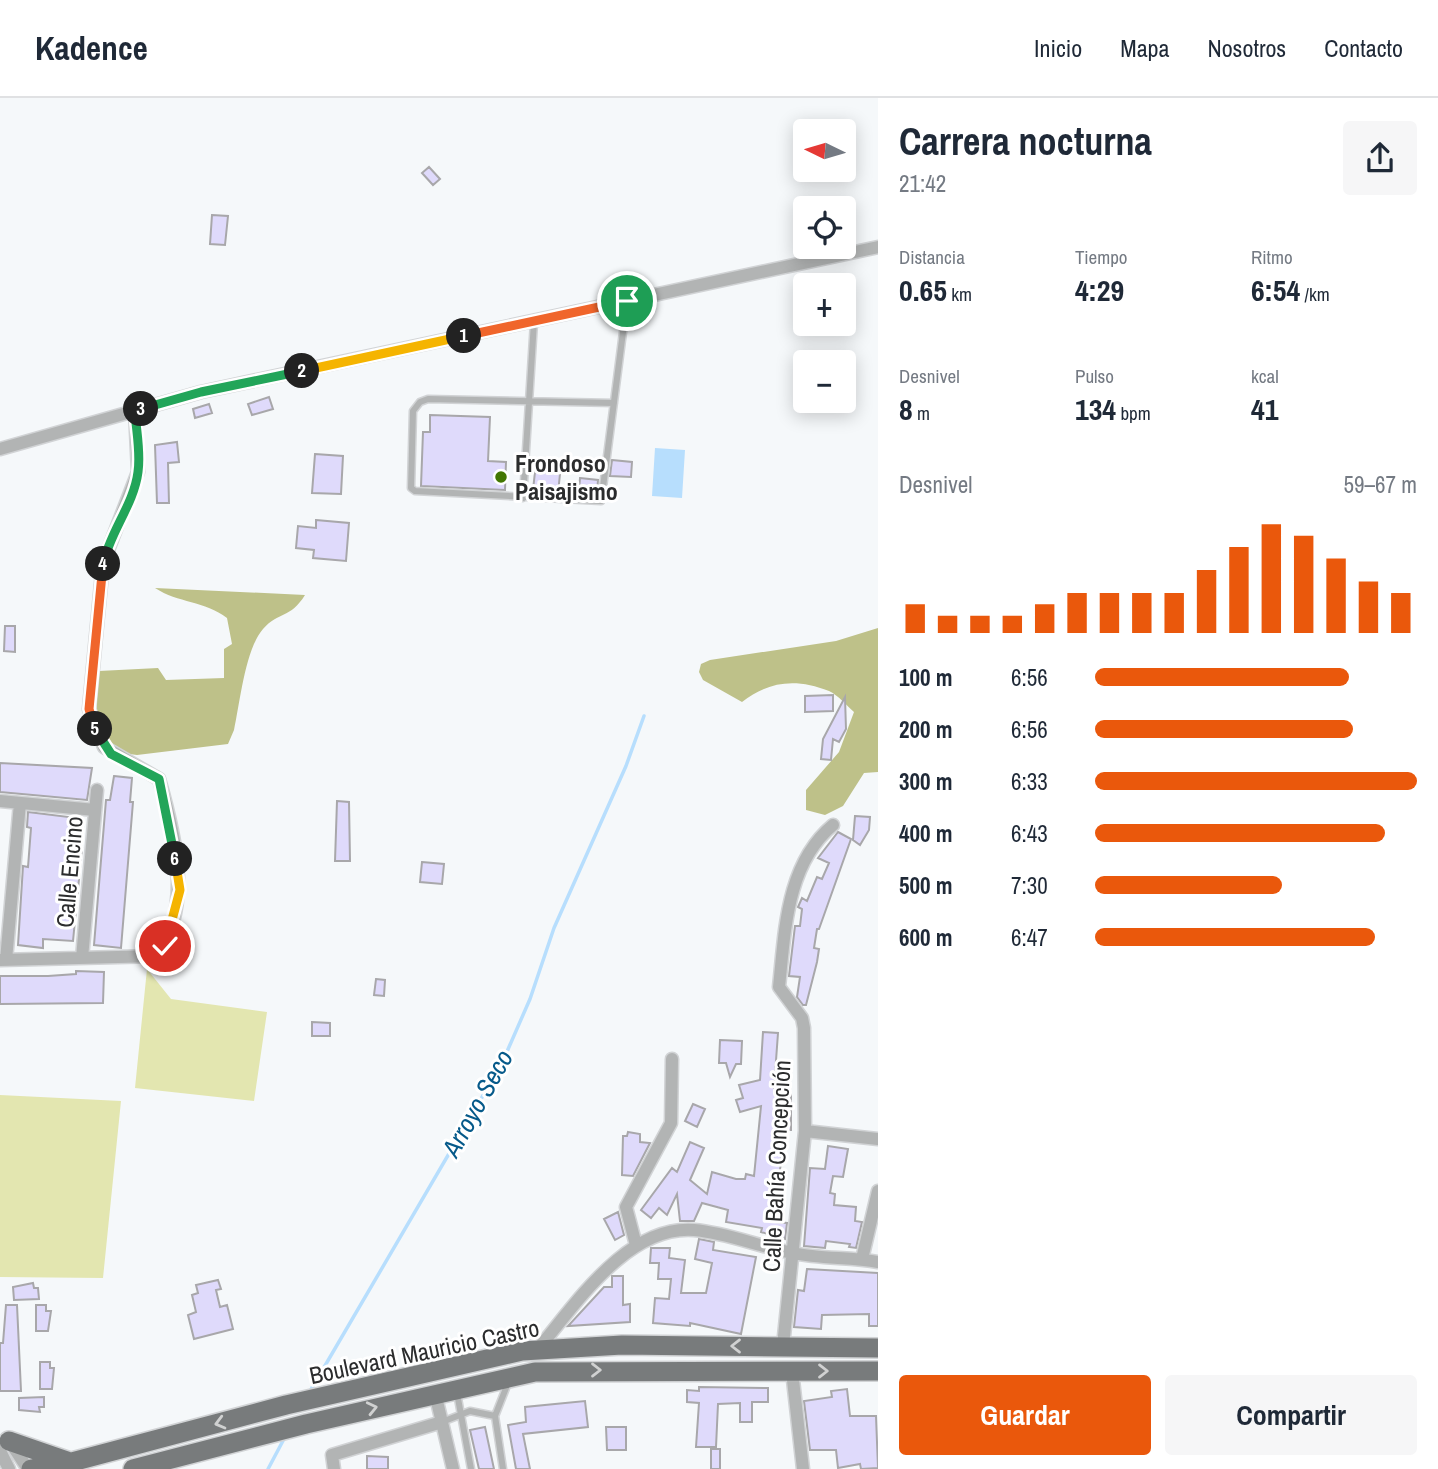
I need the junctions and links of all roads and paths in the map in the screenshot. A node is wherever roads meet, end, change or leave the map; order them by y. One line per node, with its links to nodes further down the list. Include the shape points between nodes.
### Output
1 (878, 247): 2 (street)
2 (627, 301): 3 (street); 5 (lane)
3 (534, 321): 4 (lane); 6 (street, via 201,392)
4 (529, 400): 5 (lane); 8 (lane); 8 (lane, via 428,399 413,411 411,488)
5 (614, 403): 8 (lane, via 601,500)
6 (135, 411): 7 (street); 14 (street, via 138,472 103,564 89,709 104,747 159,779 180,885 168,939 157,956)
7 (0, 449)
8 (523, 498)
9 (97, 790): 12 (street, Calle Encino)
10 (0, 801): 11 (street)
11 (20, 803): 12 (street); 15 (street)
12 (96, 810): 14 (street, Calle Encino)
13 (833, 825): 17 (street, Calle Bahía Concepción, via 810,848 790,900 779,987 804,1028)
14 (82, 958): 15 (street)
15 (3, 960)
16 (673, 1059): 20 (street, via 671,1123 626,1207)
17 (805, 1132): 18 (street); 21 (street, Calle Bahía Concepción)
18 (878, 1139)
19 (878, 1191): 22 (street)
20 (636, 1245): 21 (street, via 692,1230); 26 (street, via 597,1280)
21 (794, 1254): 22 (street); 24 (street, Calle Bahía Concepción)
22 (862, 1259): 23 (street)
23 (878, 1262)
24 (783, 1346): 25 (main road, Boulevard Mauricio Castro); 26 (main road, Boulevard Mauricio Castro, one-way to 26)
25 (878, 1348)
26 (538, 1349): 36 (main road, Boulevard Mauricio Castro, one-way to 36, via 323,1396)
27 (792, 1371): 28 (main road, Boulevard Mauricio Castro, one-way to 28); 29 (main road, Boulevard Mauricio Castro, one-way to 27, via 555,1370); 44 (street)
28 (878, 1371)
29 (509, 1379): 30 (main road, Boulevard Mauricio Castro); 33 (lane)
30 (456, 1388): 31 (main road, Boulevard Mauricio Castro); 32 (lane)
31 (435, 1393): 34 (street); 39 (main road, Boulevard Mauricio Castro, one-way to 31)
32 (460, 1414): 33 (lane); 34 (lane); 42 (lane)
33 (495, 1416): 43 (lane)
34 (442, 1422): 40 (street, via 332,1455); 41 (street)
35 (3, 1443): 36 (main road); 37 (street); 38 (street)
36 (72, 1462): 38 (main road, Boulevard Mauricio Castro)
37 (9, 1469)
38 (30, 1469)
39 (133, 1469)
40 (334, 1469)
41 (453, 1469)
42 (471, 1469)
43 (503, 1469)
44 (803, 1469)

